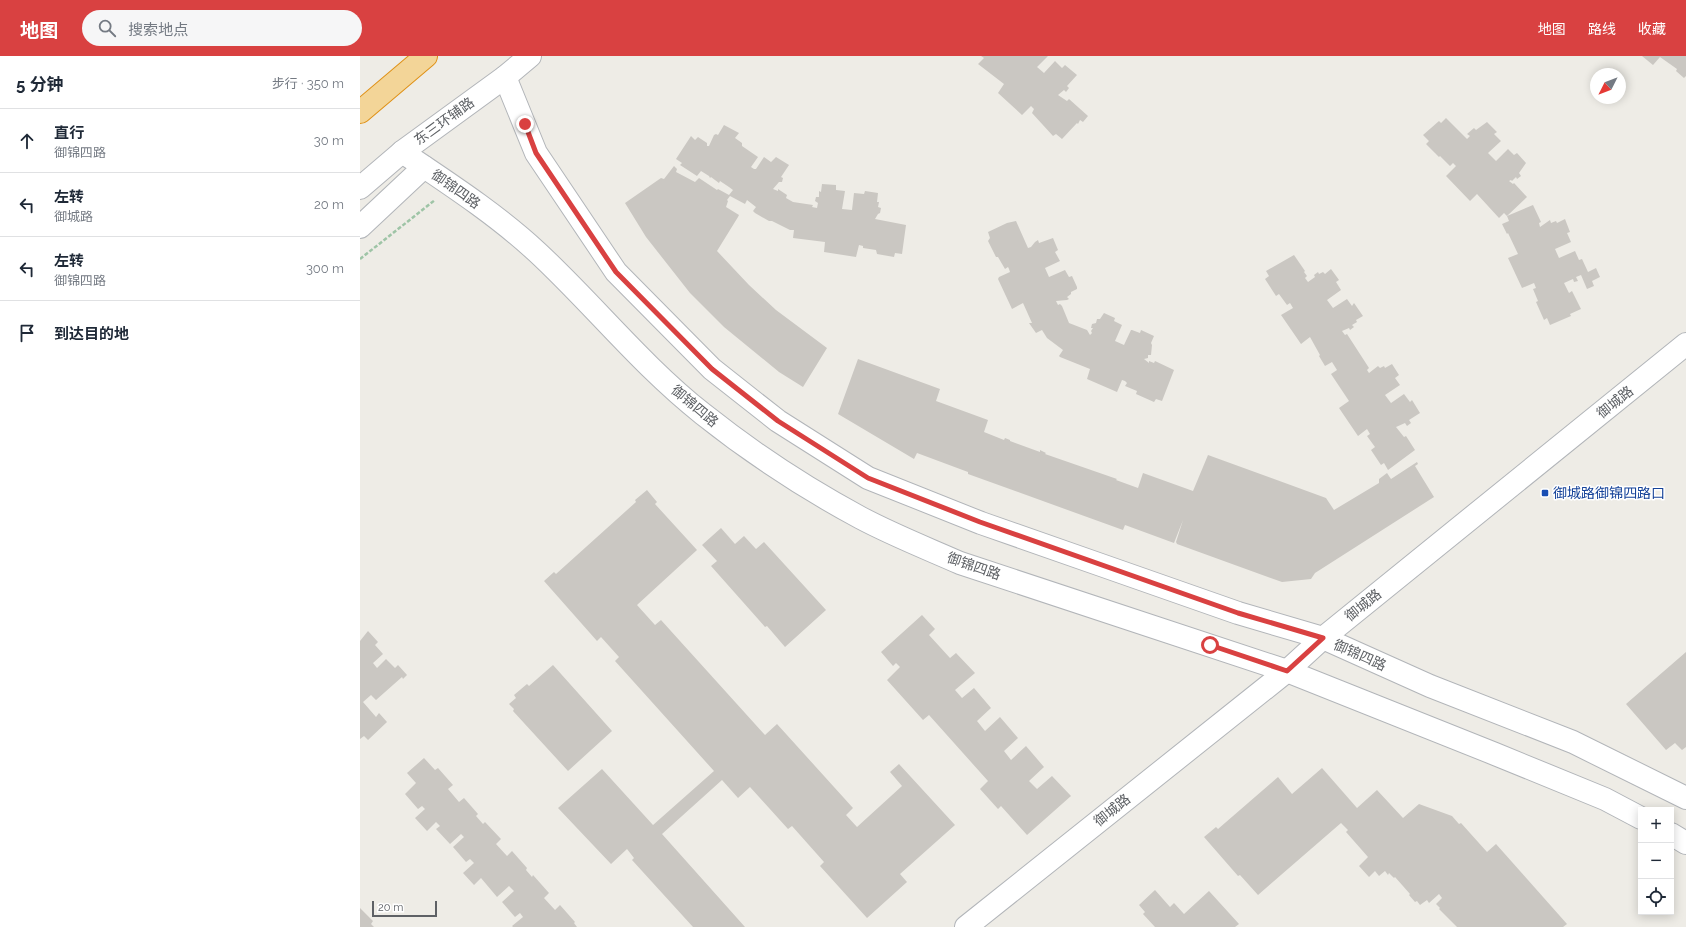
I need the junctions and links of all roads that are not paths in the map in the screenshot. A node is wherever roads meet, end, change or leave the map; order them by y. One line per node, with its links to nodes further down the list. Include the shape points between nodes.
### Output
1 (426, 56): 4 (highway)
2 (530, 56): 3 (street, 东三环辅路)
3 (505, 77): 5 (street, 东三环辅路); 10 (street, 御锦四路, via 536,153 616,272 712,369 778,421 868,478 980,522 1209,603)
4 (360, 112)
5 (402, 152): 6 (street, 御锦四路); 7 (street, 东三环辅路)
6 (424, 167): 8 (street); 11 (street, 御锦四路, via 488,211 536,251 657,372 702,413 812,491 887,531 960,563)
7 (360, 188)
8 (360, 227)
9 (1686, 344): 10 (street, 御城路)
10 (1323, 638): 11 (street, 御城路); 12 (street, 御锦四路, via 1430,686 1573,742)
11 (1287, 671): 13 (street, 御锦四路, via 1605,799); 16 (street, 御城路)
12 (1686, 798)
13 (1638, 816)
14 (1674, 836): 15 (street)
15 (1686, 843)
16 (966, 927)

